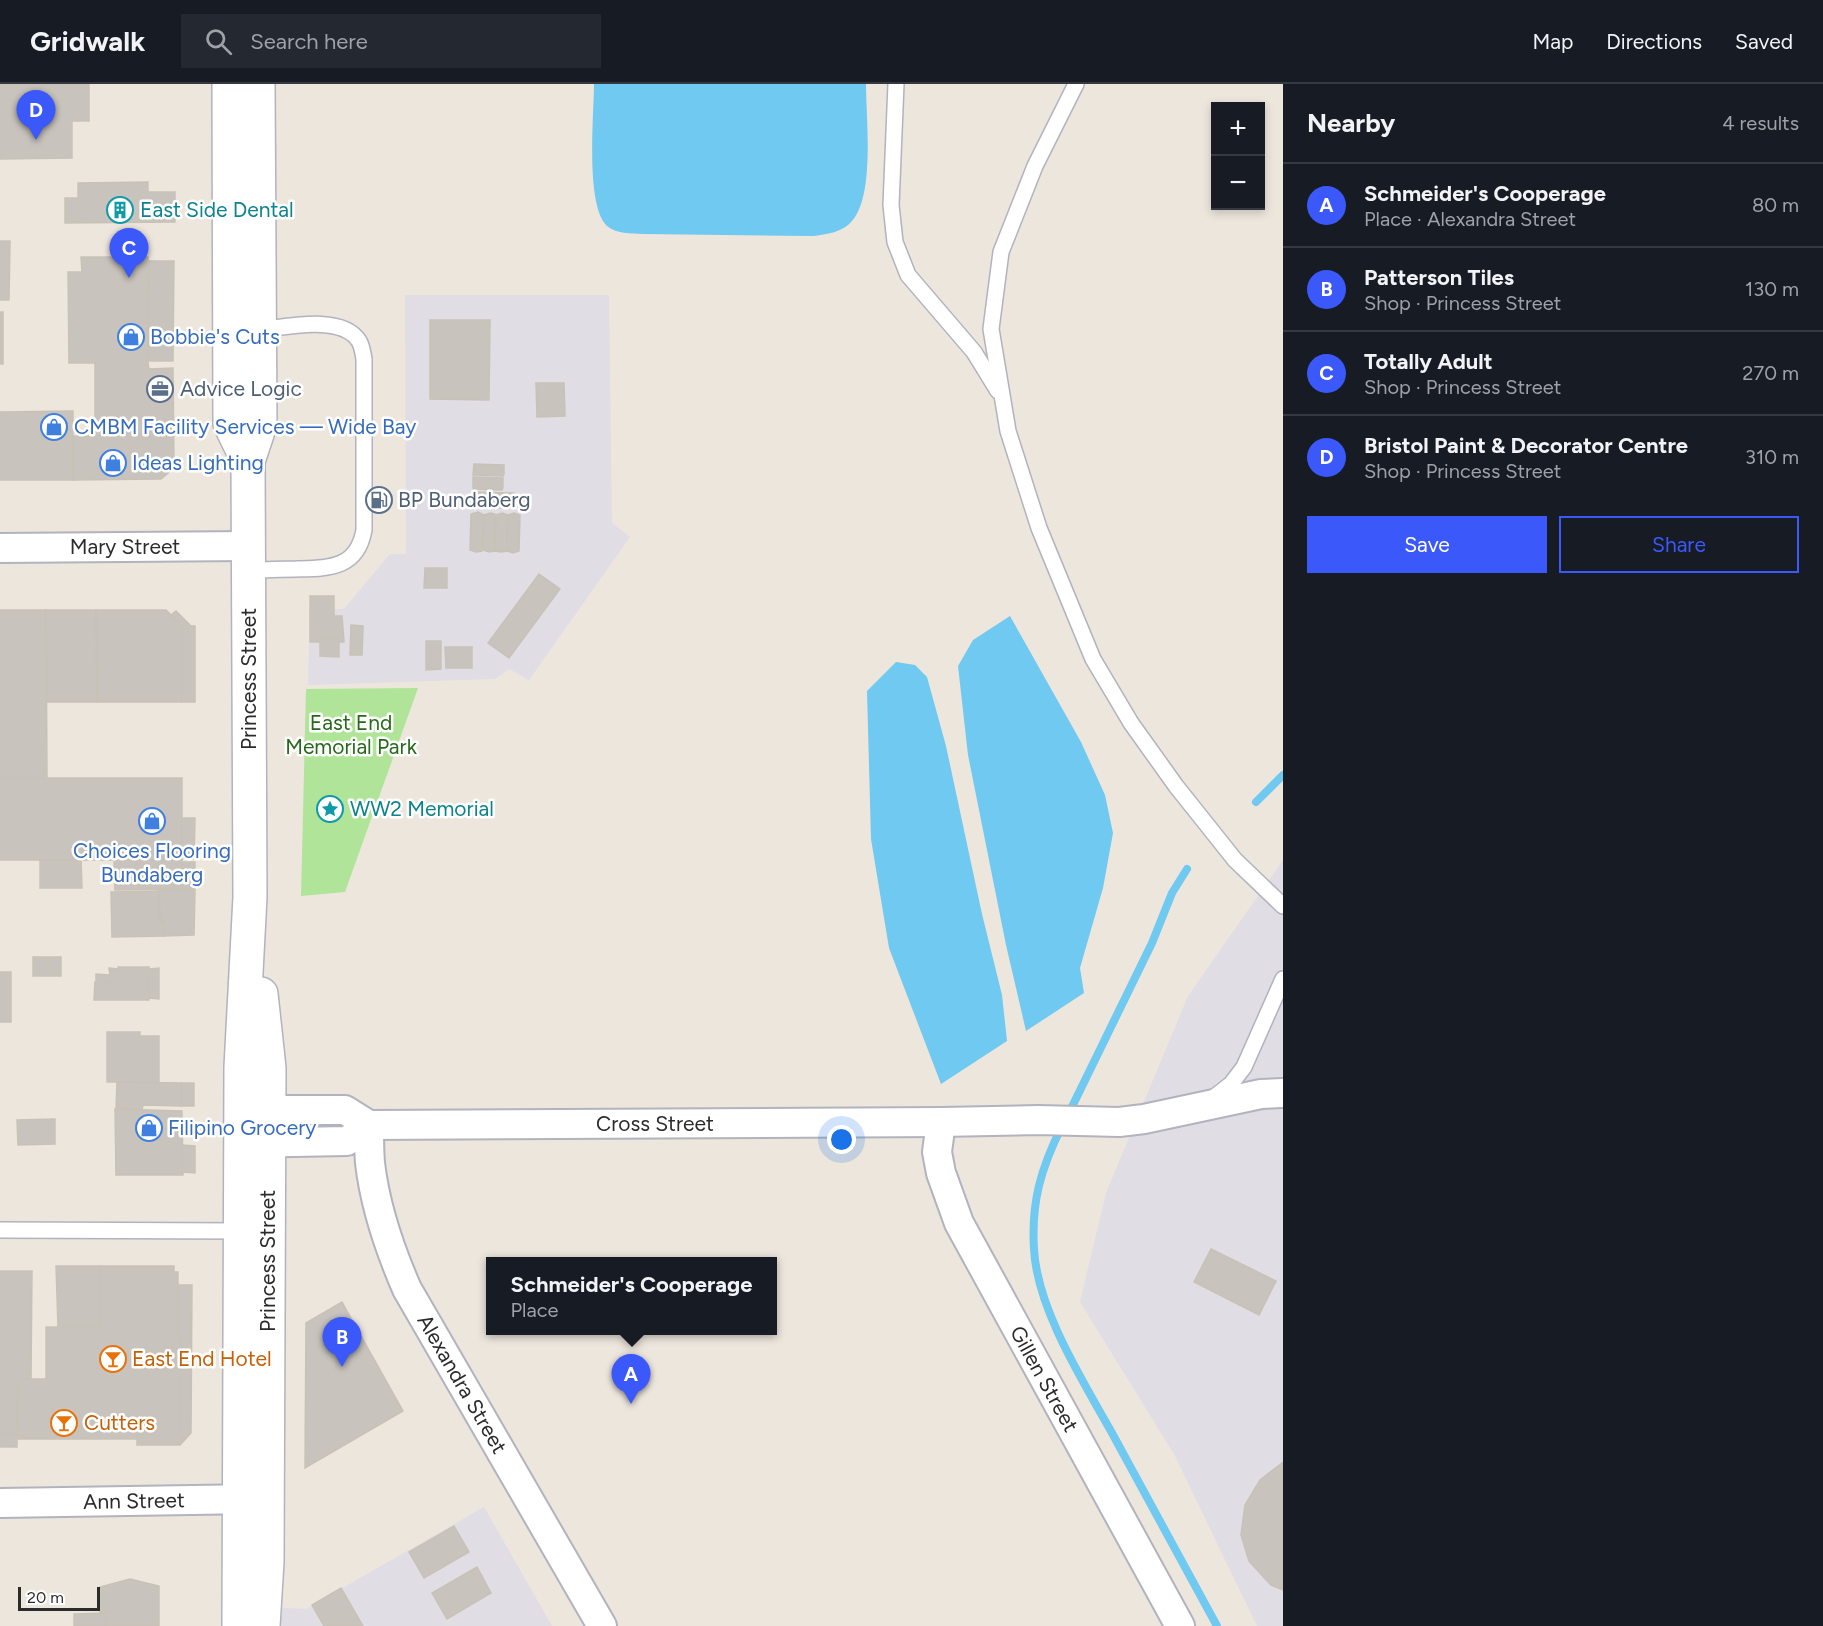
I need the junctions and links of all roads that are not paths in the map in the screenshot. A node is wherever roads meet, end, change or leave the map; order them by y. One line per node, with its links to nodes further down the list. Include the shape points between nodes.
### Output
1 (229, 84): 7 (main road, Princess Street, via 230,424)
2 (258, 84): 5 (main road, Princess Street)
3 (896, 84): 6 (lane, via 891,206 895,242 908,275 974,352)
4 (1076, 84): 6 (lane, via 1035,166 1000,252 991,329)
5 (259, 330): 7 (main road, Princess Street, via 260,425); 9 (lane, via 332,325 343,328 359,341 364,359 364,530 362,542 350,558 329,568)
6 (1003, 399): 10 (lane, via 1008,431 1039,528 1093,659 1131,723 1176,786 1234,860)
7 (248, 461): 9 (main road, Princess Street)
8 (0, 548): 9 (street, Mary Street)
9 (249, 558): 14 (main road, Princess Street, via 250,897 269,1068)
10 (1283, 906)
11 (1283, 979): 13 (lane, via 1244,1067 1231,1084)
12 (1283, 1093): 13 (street, Cross Street)
13 (1204, 1106): 15 (street, Cross Street, via 1144,1119 1099,1122)
14 (255, 1110): 16 (street, via 345,1110); 17 (main road, Princess Street)
15 (941, 1122): 16 (street, Cross Street); 25 (street, Gillen Street, via 941,1173 959,1223)
16 (369, 1125): 17 (street, via 347,1141); 24 (street, Alexandra Street, via 374,1187 407,1289)
17 (255, 1143): 19 (main road, Princess Street); 20 (main road, Princess Street)
18 (0, 1230): 19 (lane)
19 (240, 1231): 20 (main road, Princess Street)
20 (253, 1500): 21 (street, Ann Street); 22 (main road, Princess Street); 23 (main road, Princess Street, via 267,1562)
21 (0, 1503)
22 (238, 1626)
23 (263, 1626)
24 (602, 1626)
25 (1180, 1626)

